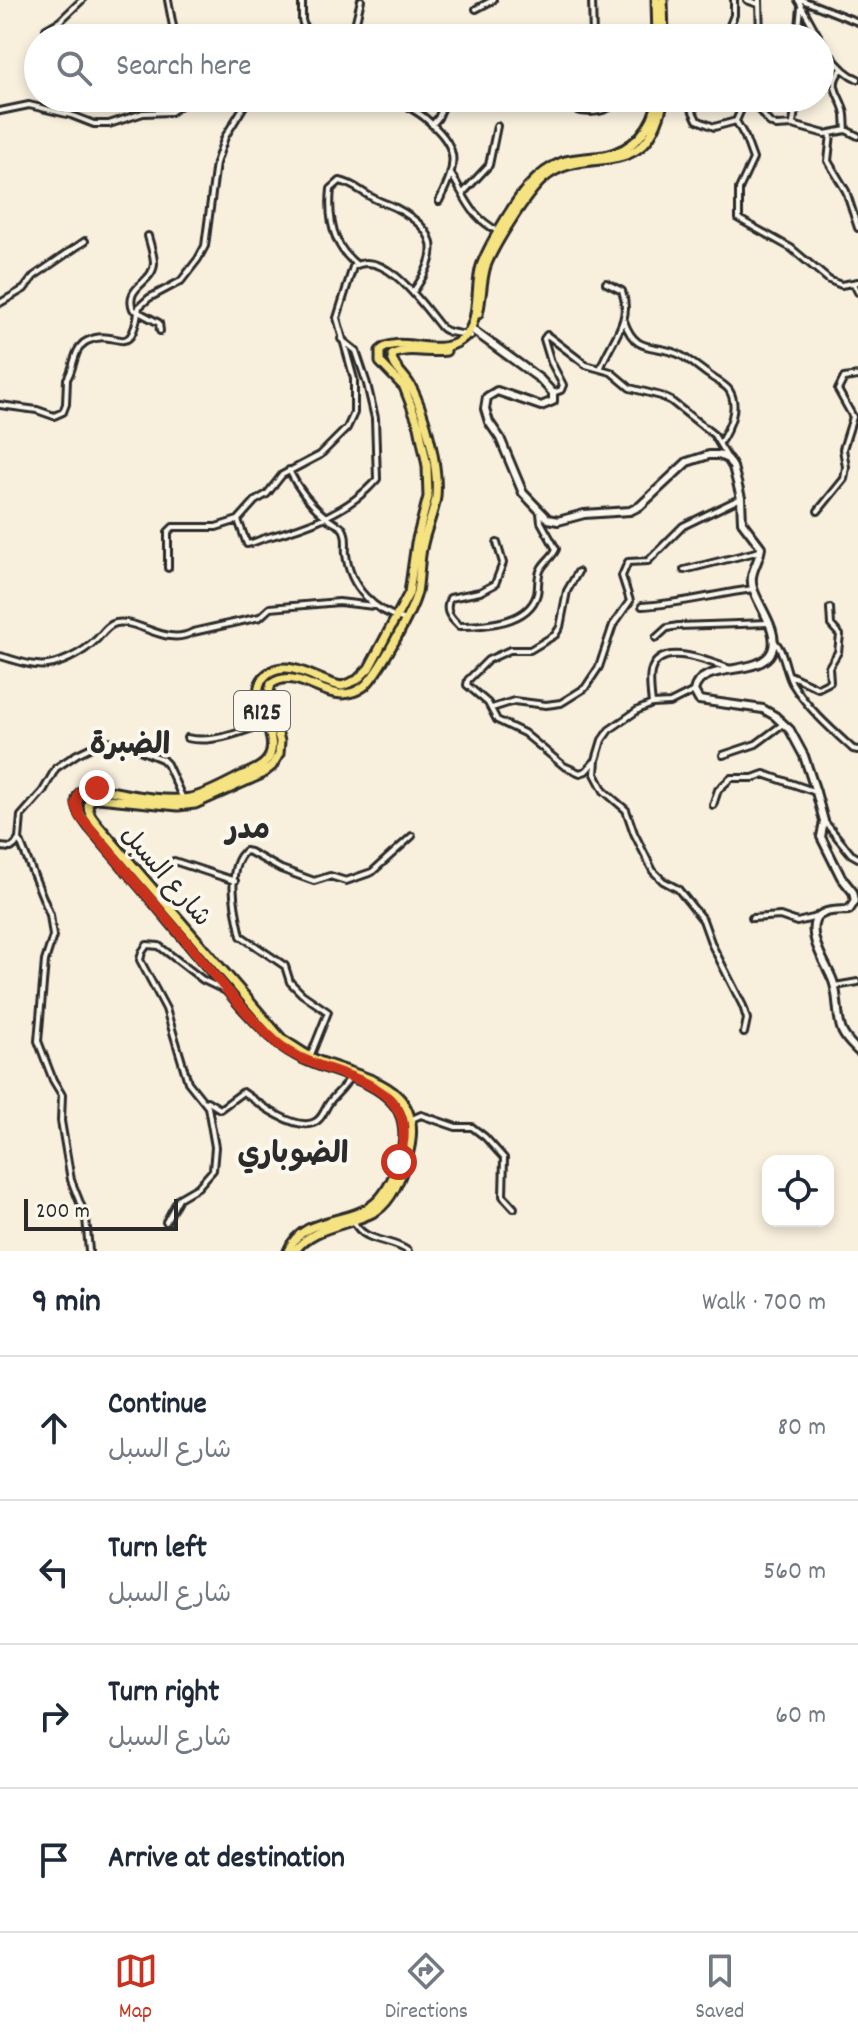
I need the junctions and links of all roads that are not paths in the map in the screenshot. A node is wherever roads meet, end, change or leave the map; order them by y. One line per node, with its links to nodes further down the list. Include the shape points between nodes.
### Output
1 (82, 0): 15 (street)
2 (168, 0): 16 (street)
3 (302, 0): 17 (street)
4 (361, 0): 18 (street)
5 (493, 0): 13 (street)
6 (592, 0): 19 (street)
7 (656, 0): 20 (main road)
8 (663, 0): 21 (main road)
9 (734, 0): 22 (street)
10 (747, 0): 11 (street)
11 (758, 2): 23 (street)
12 (800, 2): 14 (street); 24 (street); 25 (street)
13 (476, 9)
14 (858, 22)
15 (55, 24)
16 (173, 24)
17 (303, 24)
18 (355, 24)
19 (593, 24)
20 (657, 24)
21 (664, 24)
22 (730, 24)
23 (759, 24)
24 (799, 24)
25 (812, 24)
26 (834, 58): 27 (street)
27 (842, 69): 28 (street); 46 (street, via 834,90)
28 (858, 79)
29 (24, 106): 30 (street)
30 (0, 111)
31 (58, 112): 32 (street, via 109,124 143,113)
32 (171, 112)
33 (240, 112): 62 (street, via 216,163 205,246 181,281 149,298)
34 (416, 112): 43 (street)
35 (441, 112): 43 (street)
36 (656, 112): 53 (main road, via 631,145 549,168 525,189)
37 (658, 112): 65 (main road, via 653,133 635,150 564,168 531,192 487,264)
38 (693, 112): 42 (street, via 705,125)
39 (740, 112): 42 (street)
40 (761, 112): 44 (street, via 776,126)
41 (795, 112): 44 (street)
42 (736, 121): 58 (street, via 753,159 739,189 739,219 791,248 829,280)
43 (432, 125): 49 (street, via 450,144)
44 (793, 125): 47 (street)
45 (497, 126): 50 (street, via 489,165)
46 (846, 130): 47 (street); 48 (street)
47 (831, 133): 52 (street, via 828,161 846,191)
48 (858, 136)
49 (451, 174): 50 (street); 51 (street)
50 (463, 193): 53 (street, via 472,213)
51 (439, 201)
52 (858, 228)
53 (499, 232): 65 (main road, via 482,263)
54 (148, 236): 62 (street, via 155,264 132,292 130,301)
55 (85, 241): 61 (street)
56 (356, 264): 59 (street, via 371,263); 59 (street, via 345,256 333,228 331,189 340,181 398,209 428,232 430,265); 66 (street, via 339,308)
57 (606, 283): 63 (street, via 622,291)
58 (856, 283): 60 (street)
59 (413, 292): 65 (street, via 441,327)
60 (858, 292)
61 (0, 303)
62 (138, 312): 64 (street, via 159,323); 70 (street, via 130,338 87,341 76,353 63,412 54,416)
63 (624, 321): 67 (street); 71 (street, via 637,343 680,355 728,389 732,417)
64 (160, 331)
65 (471, 334): 69 (street); 88 (main road, شارع السبل / R125, via 446,351 400,350 392,355 411,385 426,426 436,497 416,596)
66 (341, 339): 73 (street, via 354,379 354,413 320,455); 77 (street, via 356,351 367,384 375,418 377,479)
67 (601, 367): 69 (street, via 586,365 544,336 563,385); 71 (street, via 630,388 671,401)
68 (858, 376): 75 (street, via 844,378 838,390 853,417 843,449 844,479)
69 (553, 393): 76 (street, via 553,401 541,406 497,391 487,397 485,409 523,493)
70 (0, 405)
71 (720, 443): 72 (street)
72 (728, 459): 74 (street); 76 (street, via 709,455 687,462 630,511 558,521)
73 (289, 470): 77 (street); 78 (street)
74 (741, 498): 80 (street, via 742,522); 97 (street, via 683,526 648,561 628,562 622,576 630,601 613,625 599,667 585,688 561,703 514,701)
75 (818, 511)
76 (540, 513): 79 (street, via 556,549 540,569 537,597 510,619 459,626 446,605 450,598 495,584 503,563)
77 (325, 517): 78 (street, via 253,544 247,544); 85 (street, via 342,527 352,579)
78 (238, 520): 81 (street, via 216,527 173,527 168,532)
79 (497, 543)
80 (761, 551): 82 (street); 84 (street, via 752,570)
81 (168, 568)
82 (684, 570)
83 (578, 572): 97 (street, via 555,635 530,650 505,652 483,663 468,680 471,690)
84 (753, 589): 86 (street); 89 (street)
85 (374, 606): 88 (street); 92 (street, via 339,602 270,608 260,617 184,637 119,622 77,654 54,664 38,666)
86 (642, 606)
87 (830, 608): 94 (street, via 831,625 840,635 829,667 830,682 818,688)
88 (401, 619): 98 (main road, شارع السبل / R125, via 369,668 350,685 331,685 299,671 271,671 259,688); 105 (main road, شارع السبل / R125, via 365,686 329,693 294,678 271,684 267,699 280,741 272,766 206,800)
89 (769, 623): 90 (street, via 678,626); 91 (street)
90 (656, 638)
91 (773, 640): 93 (street, via 767,658); 94 (street)
92 (0, 656)
93 (732, 669): 95 (street, via 703,678); 96 (street, via 689,655 665,655 651,670)
94 (788, 674): 101 (street, via 809,707)
95 (694, 691): 96 (street, via 670,703); 99 (street, via 699,700 763,709)
96 (652, 704): 103 (street, via 609,730)
97 (492, 708): 103 (street, via 497,720 524,733 573,771 586,771)
98 (266, 723): 100 (street, via 225,736); 105 (main road, شارع السبل / R125, via 272,743 265,762)
99 (783, 724): 102 (street, via 756,744); 104 (street, via 804,756)
100 (187, 738)
101 (858, 750)
102 (723, 755)
103 (596, 760): 119 (street, via 595,774 604,791 626,810 653,871 678,889 703,920 743,1006)
104 (816, 792): 106 (street, via 764,774 731,778 718,790); 107 (street)
105 (184, 802): 109 (street, via 162,759 104,741 56,768 21,816); 118 (main road, شارع السبل / R125, via 88,787 76,804 80,816); 121 (main road, شارع السبل / R125, via 98,798 87,805 98,825 267,1023)
106 (713, 805)
107 (824, 821): 111 (street); 114 (street, via 821,837 855,901 849,910)
108 (412, 836): 113 (street, via 359,878 314,881 245,851)
109 (19, 839): 110 (street, via 11,848); 128 (street, via 50,915 53,936 45,961 38,1041 62,1095 71,1180 86,1218)
110 (0, 847)
111 (858, 858)
112 (174, 861): 113 (street)
113 (235, 881): 121 (street, via 243,940 285,966 290,982 328,1012)
114 (817, 917): 115 (street, via 797,922 780,916); 117 (street, via 814,937)
115 (752, 918)
116 (858, 982): 117 (street)
117 (835, 986): 120 (street, via 841,1028)
118 (229, 992): 121 (main road, شارع السبل / R125, via 277,1043); 123 (street, via 203,980 159,946 147,945 142,952 140,960 166,1009 188,1082)
119 (744, 1033)
120 (858, 1051)
121 (309, 1059): 122 (main road, شارع السبل / R125); 124 (main road, شارع السبل / R125, via 383,1083)
122 (349, 1077): 123 (street, via 313,1123 293,1122 243,1092 220,1109); 129 (main road, شارع السبل / R125, via 383,1093 402,1116 399,1162 374,1204 299,1234)
123 (205, 1100): 126 (street, via 215,1147 213,1170 179,1198)
124 (410, 1120): 125 (street, via 421,1115 478,1130 504,1158 503,1196); 127 (main road, via 409,1150 397,1183 379,1209)
125 (514, 1208)
126 (166, 1222)
127 (354, 1222): 130 (main road, via 305,1238); 131 (street, via 364,1235)
128 (89, 1251)
129 (288, 1251)
130 (295, 1251)
131 (408, 1251)

